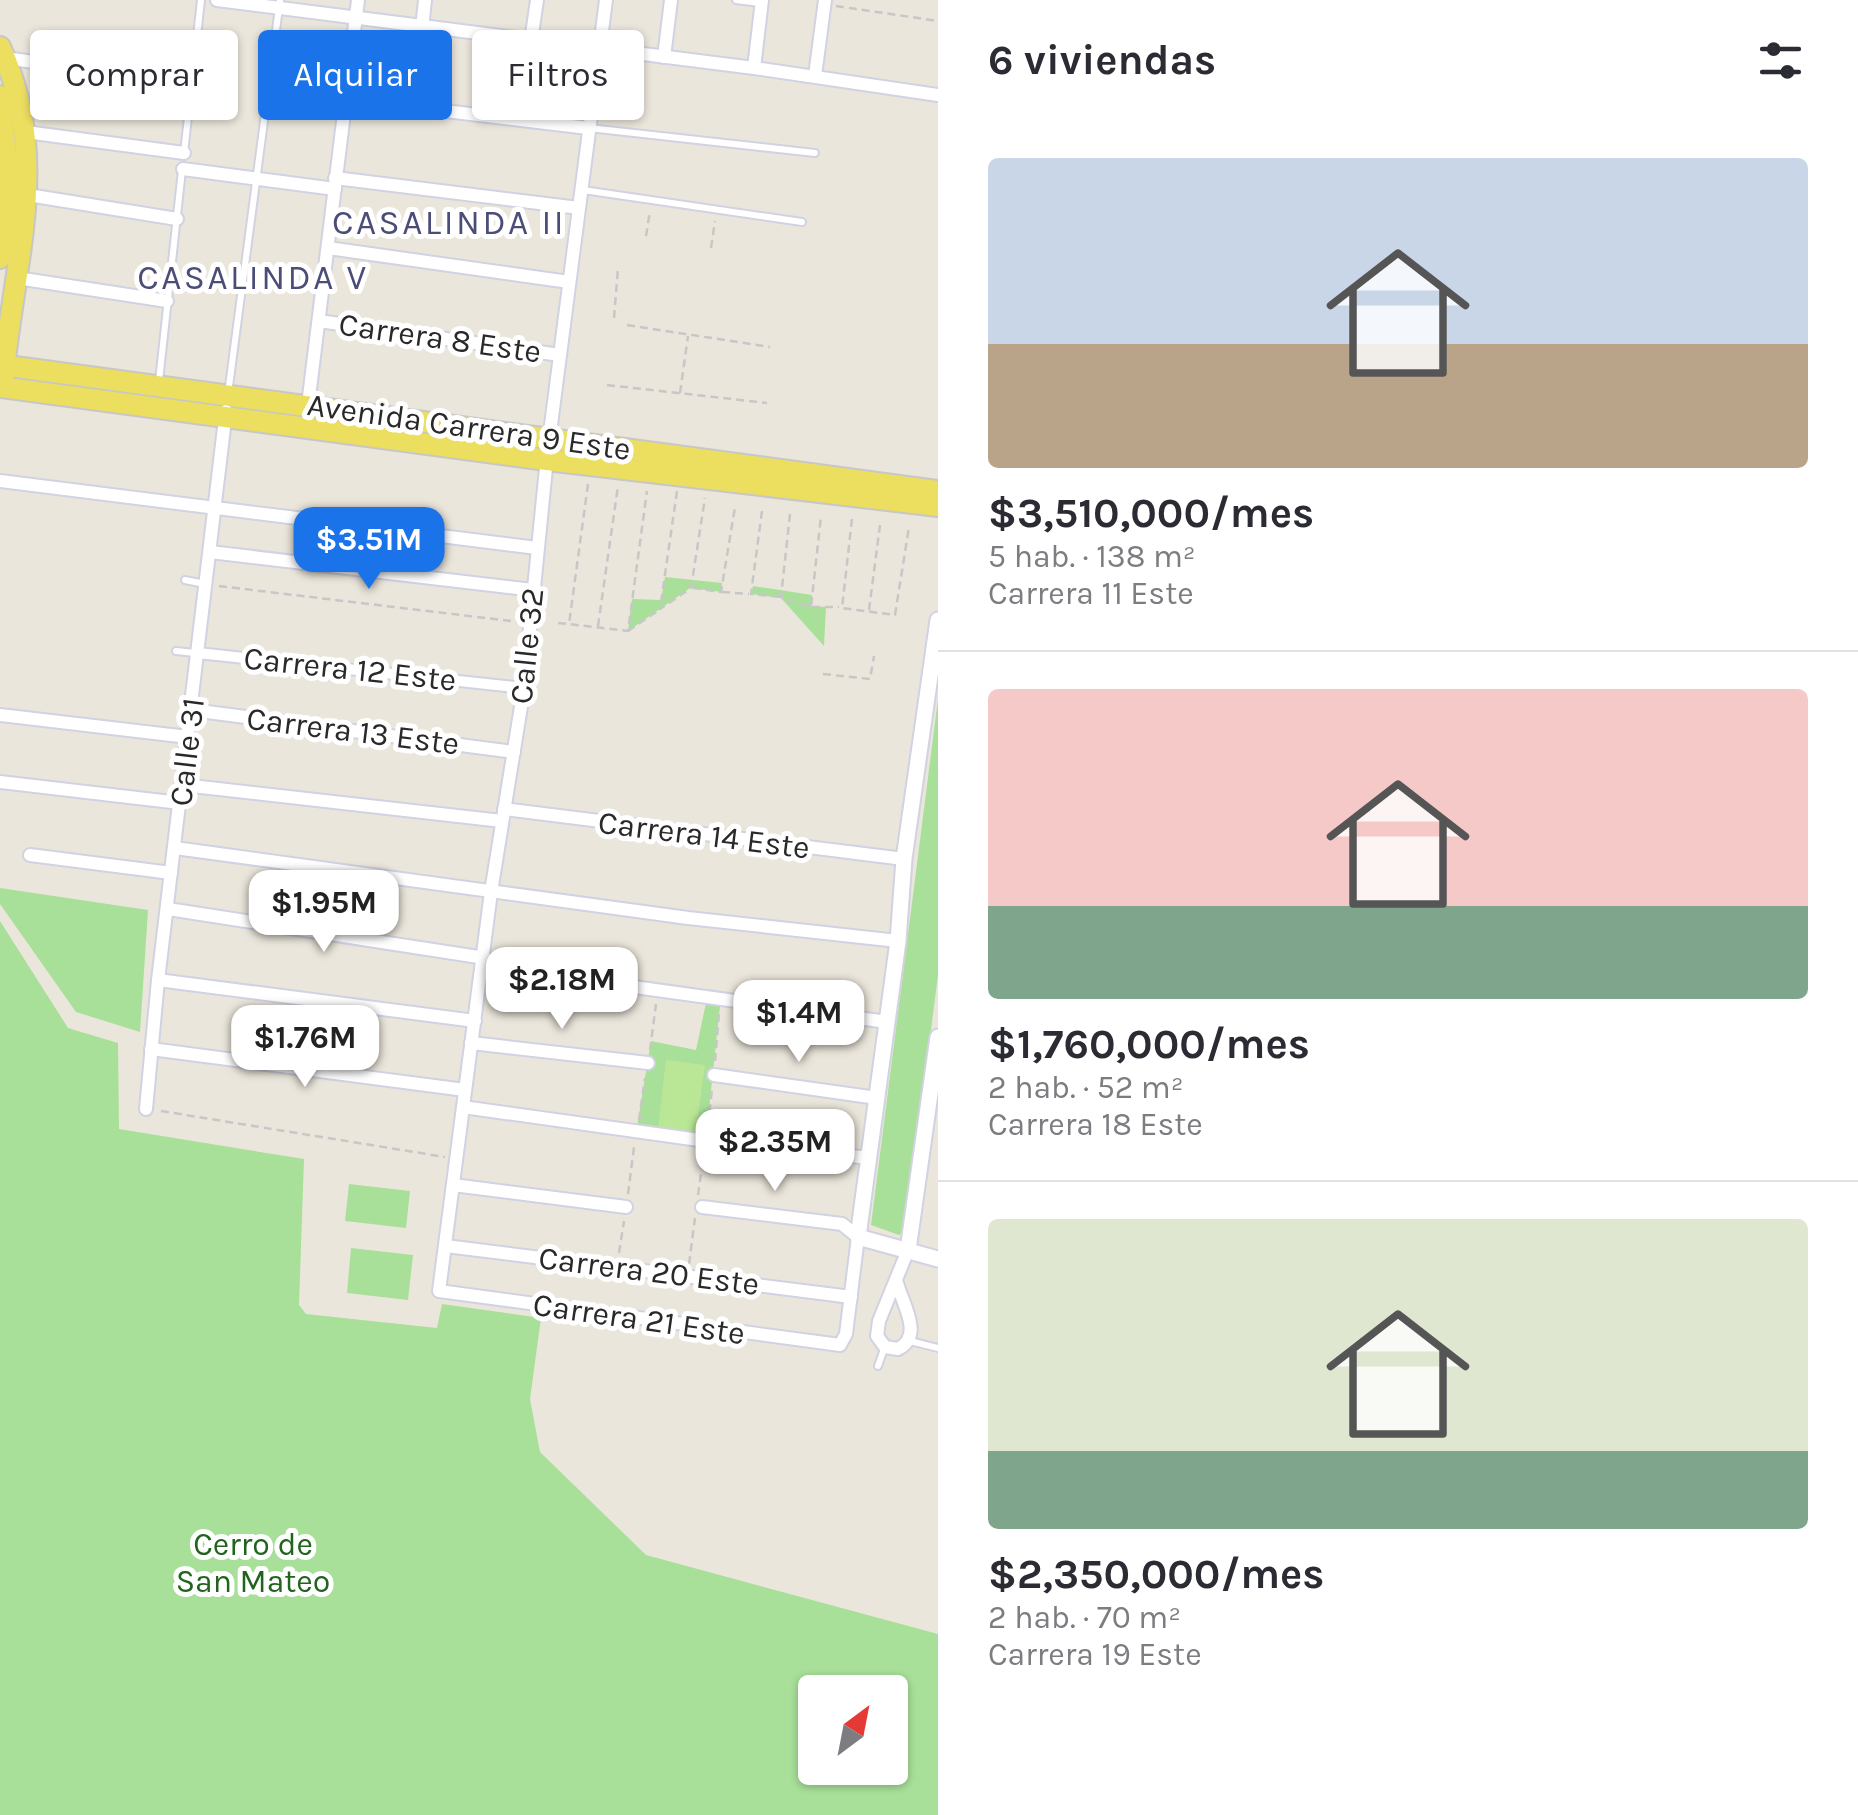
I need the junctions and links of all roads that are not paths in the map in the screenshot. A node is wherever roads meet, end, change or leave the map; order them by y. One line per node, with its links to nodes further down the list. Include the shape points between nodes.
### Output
1 (202, 0): 15 (lane)
2 (217, 0): 11 (street)
3 (358, 0): 13 (street)
4 (425, 0): 14 (street)
5 (536, 0): 17 (street)
6 (606, 0): 18 (street, Calle 32)
7 (671, 0): 23 (street)
8 (736, 0): 9 (lane)
9 (761, 2): 24 (street)
10 (824, 2): 25 (street)
11 (279, 4): 12 (street); 37 (lane)
12 (309, 6): 13 (street)
13 (356, 18): 14 (street); 16 (street)
14 (422, 28): 19 (street)
15 (198, 30)
16 (354, 30)
17 (532, 30)
18 (602, 30)
19 (472, 34)
20 (3, 53): 22 (street); 33 (main road)
21 (644, 55): 23 (street)
22 (30, 57)
23 (664, 57): 24 (street)
24 (754, 68): 25 (street)
25 (816, 76): 26 (street)
26 (938, 95)
27 (0, 96): 45 (main road, via 9,186)
28 (452, 112): 32 (street)
29 (188, 120): 35 (lane)
30 (342, 120): 38 (street)
31 (589, 120): 32 (street, Calle 32)
32 (588, 128): 34 (lane); 39 (street, Calle 32)
33 (26, 132): 35 (street); 40 (main road)
34 (815, 153)
35 (184, 154): 36 (lane)
36 (182, 169): 37 (street); 42 (lane)
37 (255, 177): 38 (street); 54 (lane)
38 (335, 183): 41 (street); 44 (street)
39 (582, 190): 41 (street, Calle 32); 43 (lane)
40 (28, 195): 42 (street); 46 (main road)
41 (579, 208): 47 (street, Calle 32)
42 (177, 219): 48 (lane)
43 (802, 222)
44 (328, 248): 47 (street); 49 (street)
45 (0, 258)
46 (17, 278): 48 (street); 51 (main road)
47 (569, 282): 50 (street, Calle 32)
48 (167, 302): 53 (lane)
49 (320, 321): 50 (street, Carrera 8 Este); 55 (street)
50 (560, 356): 57 (street, Calle 32)
51 (2, 365): 52 (main road); 53 (main road, Avenida Carrera 9 Este)
52 (1, 387): 56 (main road, Avenida Carrera 9 Este)
53 (158, 387): 54 (main road, Avenida Carrera 9 Este)
54 (228, 395): 55 (main road, Avenida Carrera 9 Este); 56 (street, Calle 31)
55 (308, 405): 57 (main road, Avenida Carrera 9 Este)
56 (225, 418): 57 (main road, Avenida Carrera 9 Este); 61 (street, Calle 31)
57 (548, 449): 59 (main road, Avenida Carrera 9 Este); 60 (main road, Avenida Carrera 9 Este); 62 (street, Calle 32)
58 (0, 481): 61 (street)
59 (938, 491)
60 (938, 506)
61 (215, 508): 62 (street); 63 (street, Calle 31)
62 (536, 548): 66 (street, Calle 32)
63 (210, 552): 65 (street, Calle 31); 66 (street)
64 (185, 580): 65 (lane)
65 (206, 584): 69 (street, Calle 31)
66 (532, 590): 70 (street, Calle 32)
67 (938, 620): 81 (street)
68 (176, 651): 69 (lane, Carrera 12 Este)
69 (198, 654): 70 (street, Carrera 12 Este); 71 (street, Calle 31)
70 (524, 688): 74 (street, Calle 32)
71 (192, 710): 73 (street, Calle 31); 74 (street, Carrera 13 Este)
72 (0, 714): 73 (street)
73 (188, 737): 76 (street, Calle 31)
74 (514, 752): 78 (street, Calle 32)
75 (0, 782): 77 (street)
76 (183, 785): 77 (street, Calle 31); 78 (street, Carrera 14 Este)
77 (180, 804): 79 (street, Calle 31)
78 (503, 815): 81 (street, Carrera 14 Este); 83 (street, Calle 32)
79 (175, 848): 82 (street, Calle 31); 83 (street)
80 (30, 855): 82 (street)
81 (904, 859): 85 (street)
82 (171, 873): 84 (street, Calle 31)
83 (492, 892): 85 (street); 86 (street, Calle 32)
84 (168, 909): 86 (street); 87 (street, Calle 31)
85 (898, 941): 89 (street)
86 (484, 962): 88 (street, Calle 32); 89 (street)
87 (158, 980): 88 (street); 92 (street, Calle 31)
88 (475, 1021): 91 (street, Calle 32)
89 (887, 1022): 96 (street)
90 (938, 1037): 105 (street)
91 (471, 1043): 93 (street); 95 (street, Calle 32)
92 (151, 1048): 95 (street); 98 (street, Calle 31)
93 (648, 1063)
94 (714, 1075): 96 (street)
95 (465, 1090): 97 (street, Calle 32)
96 (878, 1098): 99 (street)
97 (463, 1107): 99 (street); 100 (street, Calle 32)
98 (146, 1109)
99 (870, 1158): 103 (street)
100 (453, 1185): 102 (street); 104 (street, Calle 32)
101 (702, 1206): 103 (street, via 842,1224)
102 (626, 1208)
103 (858, 1236): 105 (street); 109 (street)
104 (446, 1246): 108 (street, Calle 32); 109 (street, Carrera 20 Este)
105 (908, 1250): 106 (street); 107 (street)
106 (938, 1258)
107 (897, 1283): 110 (street, via 913,1330); 111 (street, via 876,1336)
108 (439, 1291): 109 (street, Carrera 21 Este, via 840,1345)
109 (852, 1297)
110 (910, 1341): 111 (street, via 898,1350); 112 (lane)
111 (885, 1347): 113 (lane)
112 (938, 1348)
113 (878, 1366)

